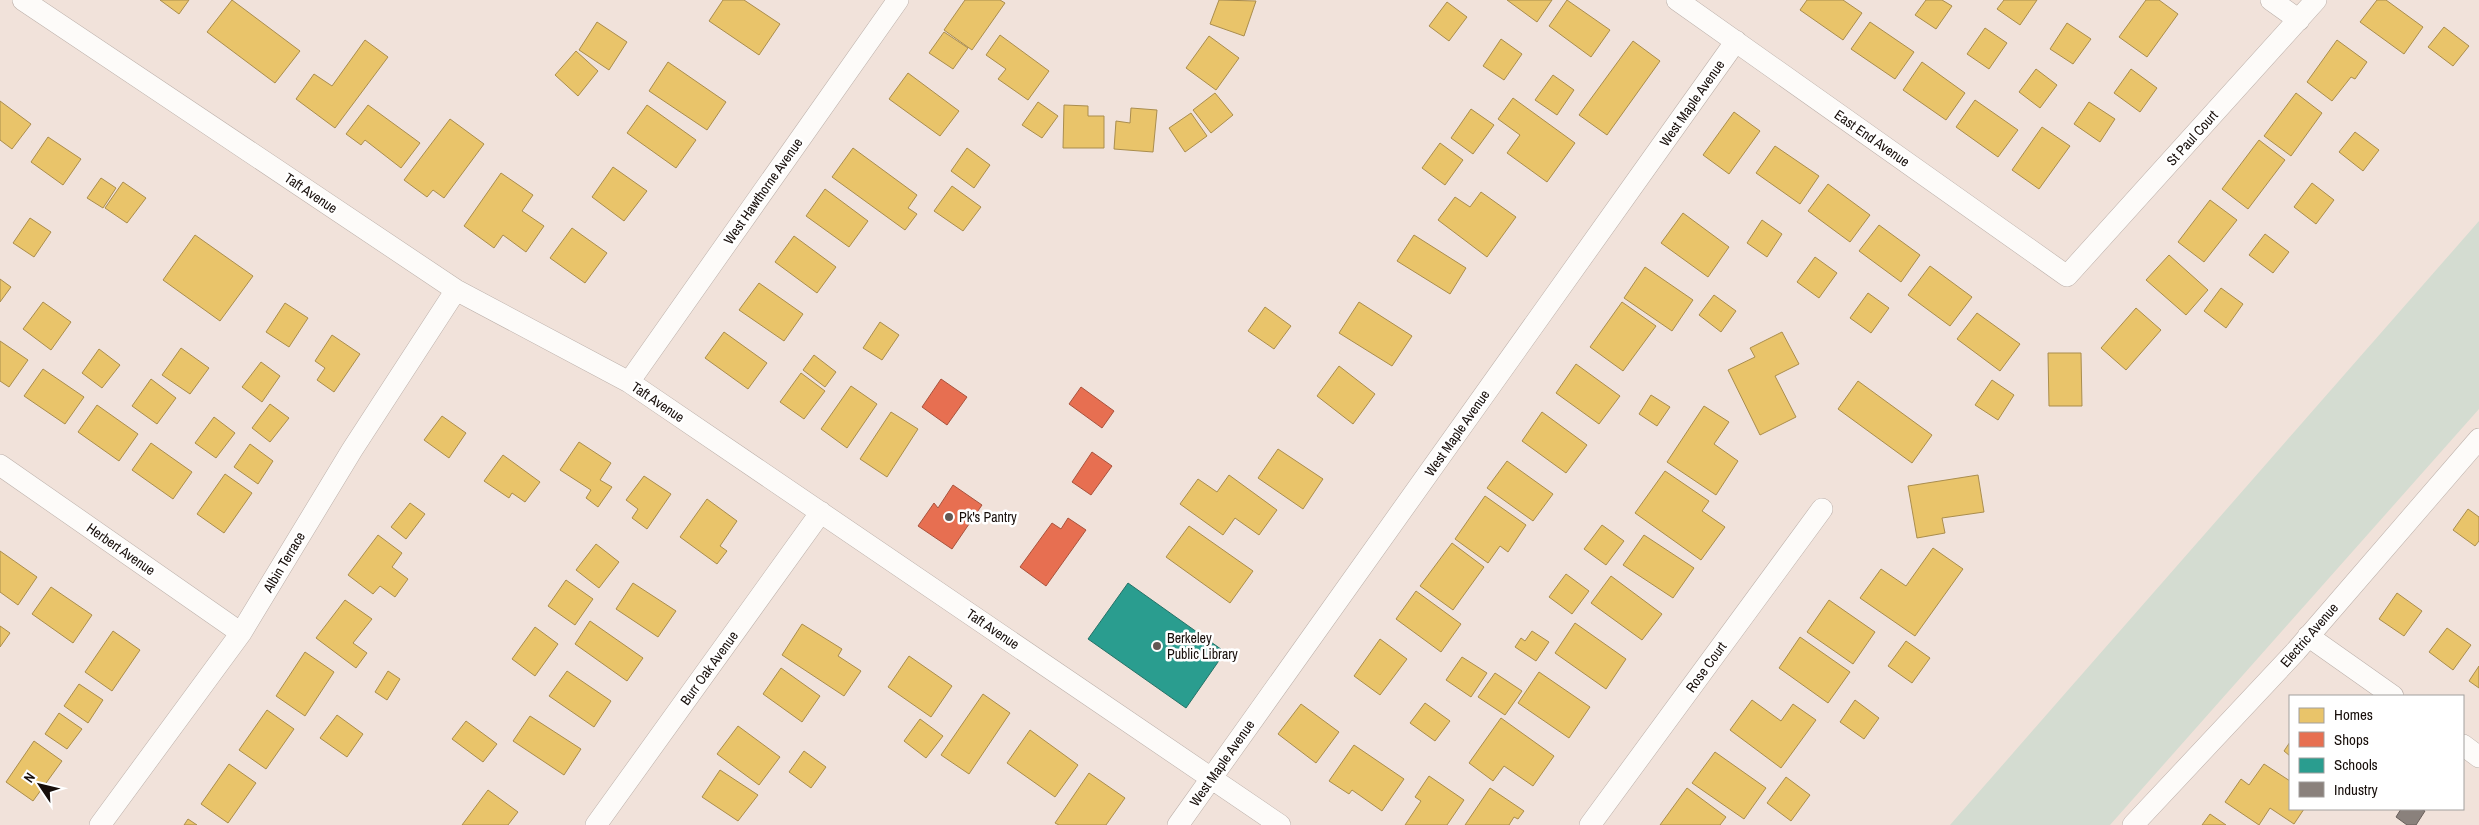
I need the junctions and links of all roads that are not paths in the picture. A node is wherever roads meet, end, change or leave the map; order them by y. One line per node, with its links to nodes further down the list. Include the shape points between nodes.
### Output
1 (23, 0): 9 (street, Taft Avenue)
2 (898, 0): 10 (street, West Hawthorne Avenue)
3 (1677, 0): 7 (street, East End Avenue)
4 (2271, 0): 6 (street)
5 (2316, 0): 6 (street, St Paul Court)
6 (2299, 20): 8 (street, St Paul Court)
7 (1736, 41): 8 (street, East End Avenue); 20 (street, West Maple Avenue)
8 (2067, 276)
9 (456, 290): 10 (street, Taft Avenue); 15 (street, Albin Terrace, via 352,450)
10 (629, 382): 14 (street, Taft Avenue)
11 (2479, 439): 16 (street, Electric Avenue)
12 (0, 465): 15 (street, Herbert Avenue)
13 (1822, 509): 25 (street, Rose Court)
14 (822, 512): 20 (street, Taft Avenue); 22 (street, Burr Oak Avenue)
15 (241, 634): 21 (street, Albin Terrace)
16 (2308, 636): 17 (street); 26 (street, Electric Avenue)
17 (2392, 695)
18 (2464, 746): 19 (street)
19 (2479, 757)
20 (1212, 778): 23 (street, West Maple Avenue); 24 (street, Taft Avenue)
21 (100, 825)
22 (596, 825)
23 (1178, 825)
24 (1280, 825)
25 (1590, 825)
26 (2133, 825)

